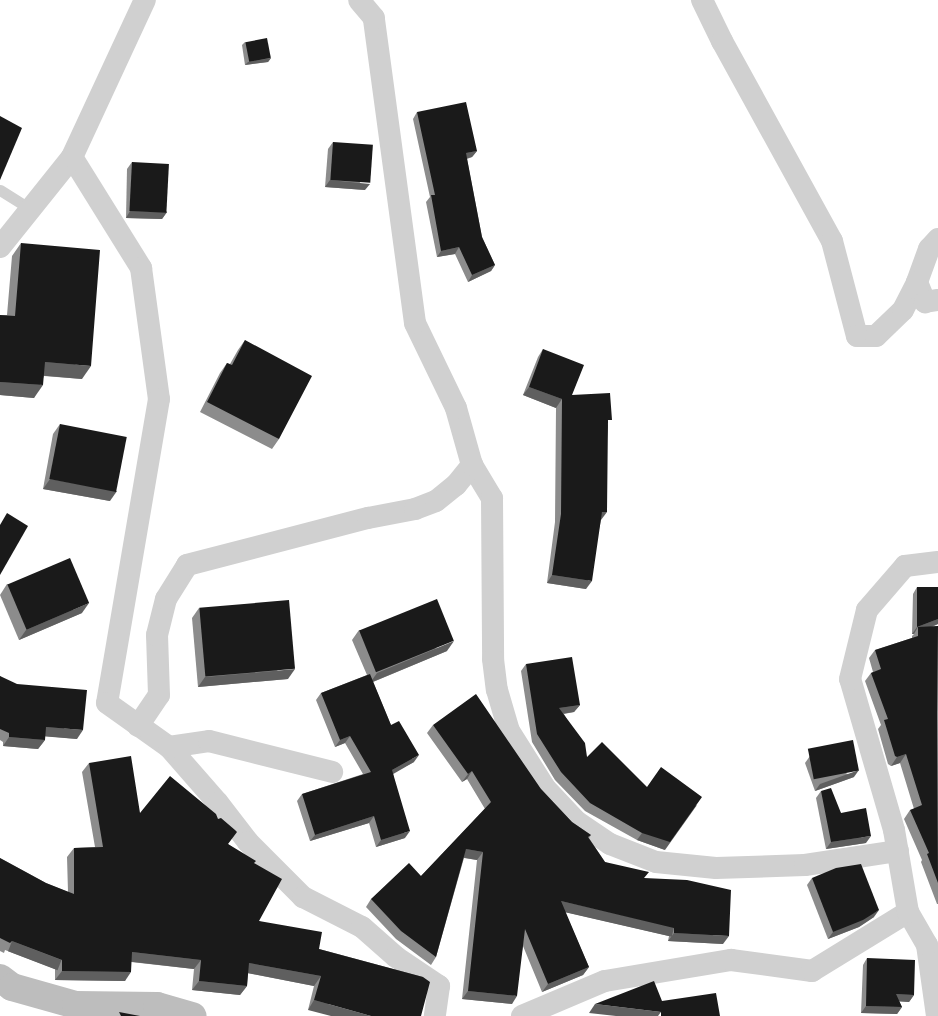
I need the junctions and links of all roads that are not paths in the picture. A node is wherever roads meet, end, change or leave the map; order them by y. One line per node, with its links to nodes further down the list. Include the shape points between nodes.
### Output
1 (145, 0): 4 (street)
2 (359, 0): 11 (street, via 374,18 414,323 456,408)
3 (702, 0): 9 (street, via 832,241 857,336 876,336 902,310)
4 (72, 157): 6 (street); 13 (street, via 141,268 159,399 107,703)
5 (0, 190): 6 (lane)
6 (30, 209): 8 (street)
7 (938, 239): 9 (street, via 929,249)
8 (0, 247)
9 (917, 282): 10 (street, via 925,302)
10 (938, 300)
11 (472, 465): 13 (street, via 456,485 436,501 415,509 187,565 166,599 158,635 159,695); 16 (street, via 492,498 493,660 497,690 509,731 545,788 576,821 610,844 656,862 716,868 805,865)
12 (938, 562): 16 (street, via 905,566 868,610 850,679)
13 (138, 726): 14 (street)
14 (169, 747): 15 (street, via 209,741); 20 (street, via 248,842 304,897 362,927 396,957 439,986)
15 (332, 772)
16 (898, 852): 17 (street)
17 (908, 912): 21 (street, via 812,971 730,960 604,981); 22 (street, via 927,945)
18 (0, 978): 19 (main road, via 12,987 76,1005 157,1006)
19 (193, 1016)
20 (435, 1016)
21 (522, 1016)
22 (936, 1016)

